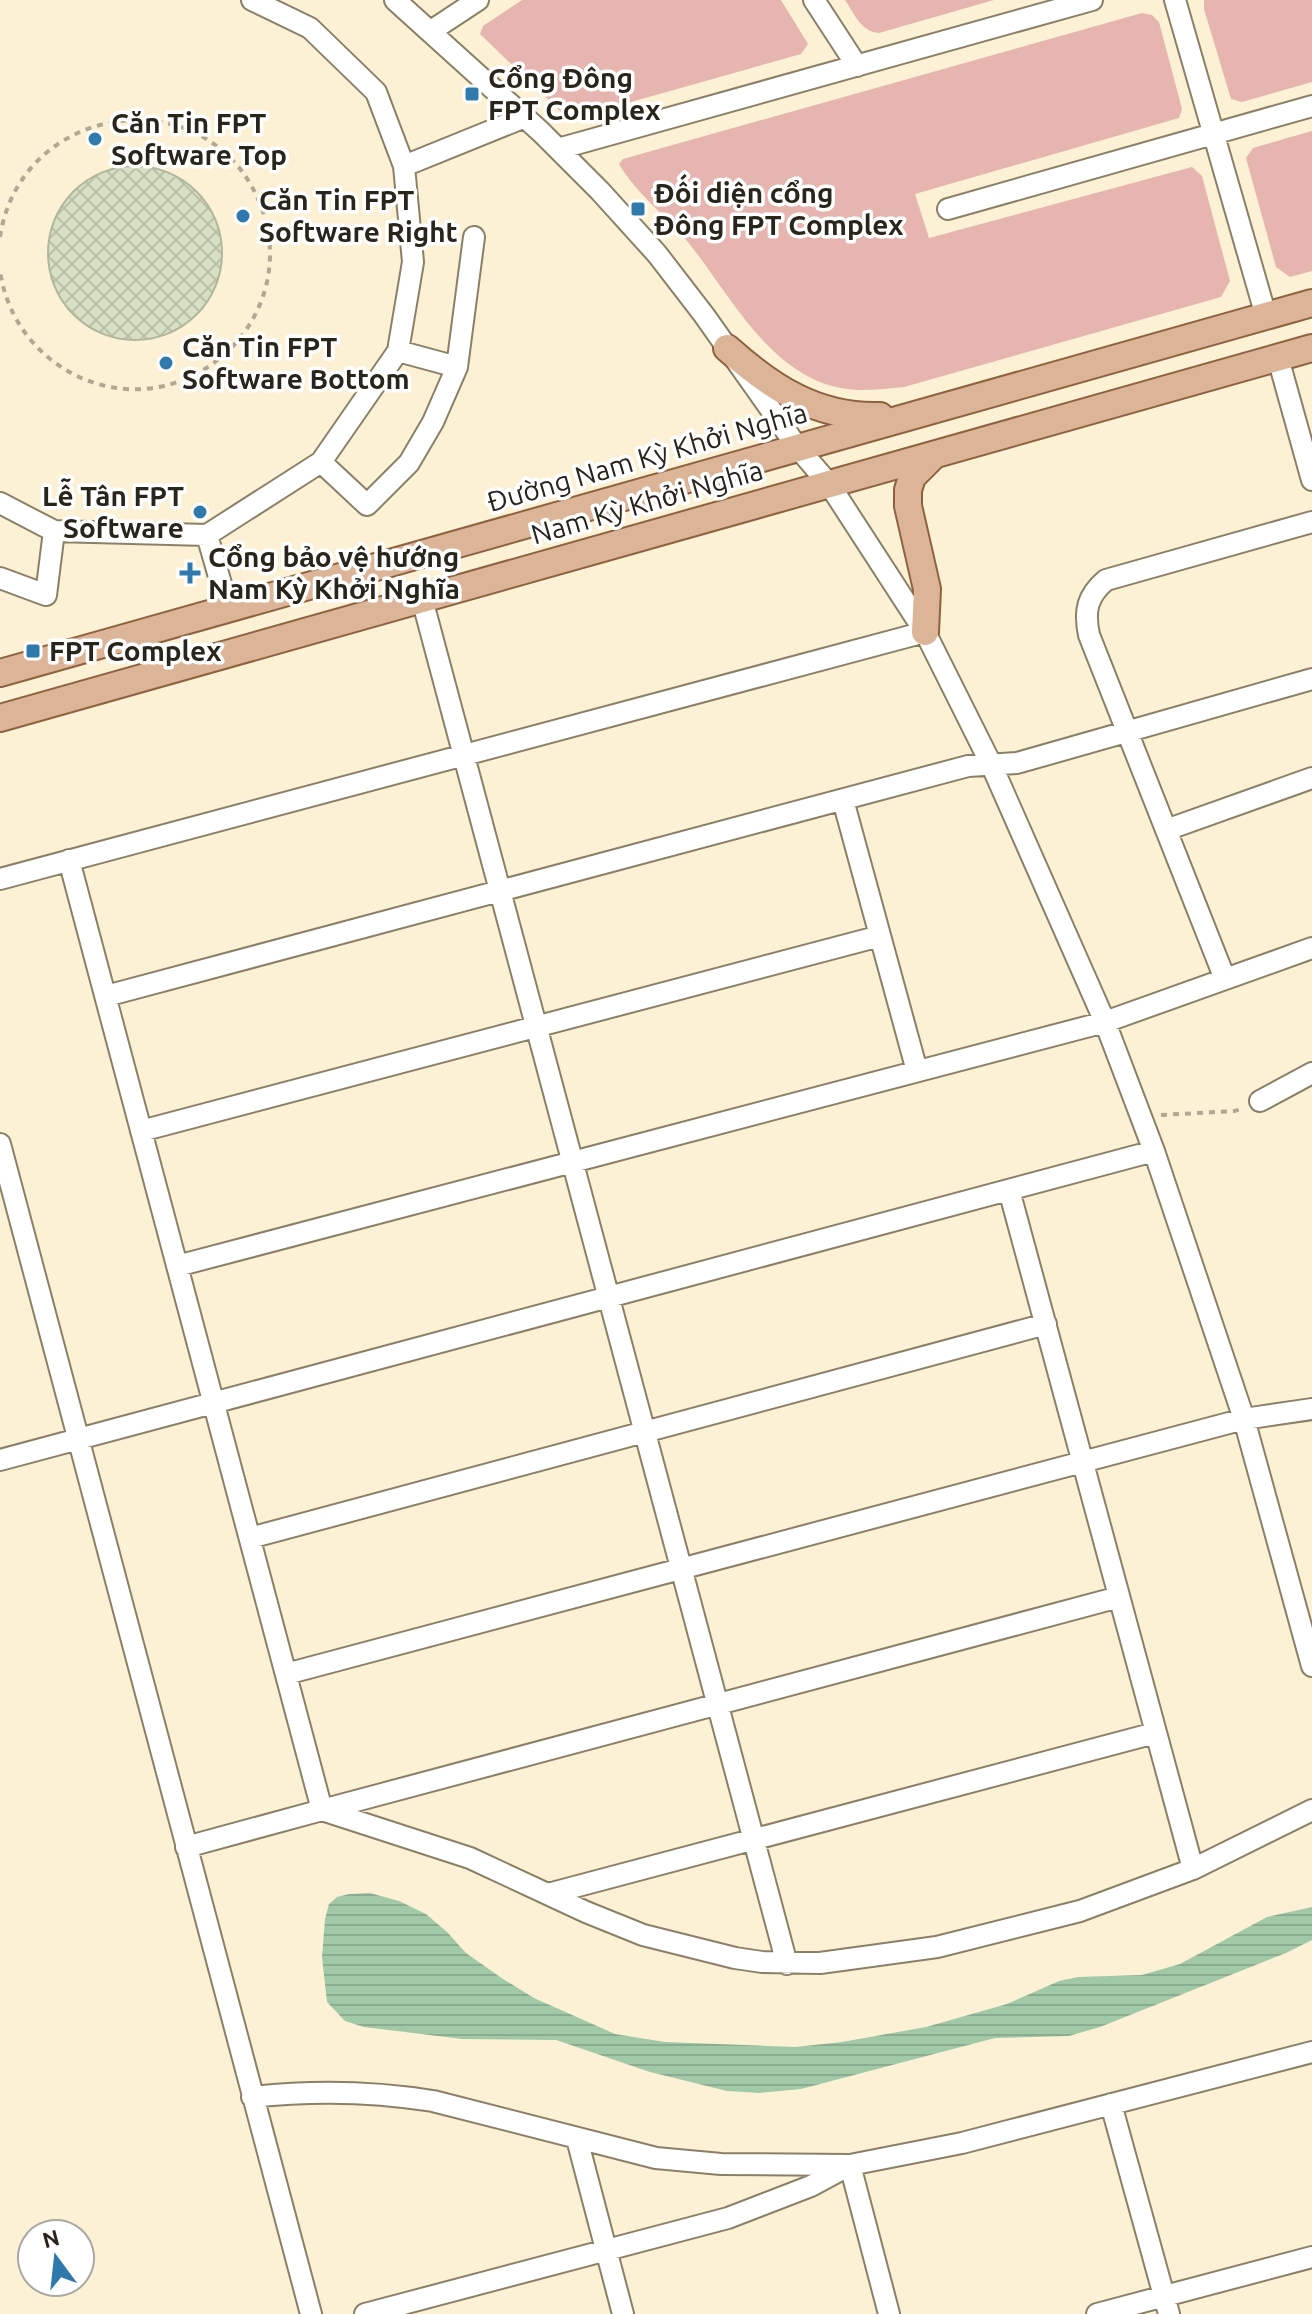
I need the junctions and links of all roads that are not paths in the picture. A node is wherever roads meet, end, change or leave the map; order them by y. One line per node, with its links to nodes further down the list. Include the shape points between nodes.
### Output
1 (252, 0): 13 (street, via 310,28 376,92)
2 (395, 0): 7 (street)
3 (478, 0): 7 (street)
4 (814, 0): 8 (street)
5 (1092, 0): 8 (street)
6 (1175, 0): 11 (street)
7 (431, 31): 10 (street)
8 (857, 66): 12 (street)
9 (1312, 106): 11 (street)
10 (525, 117): 12 (street); 13 (street)
11 (1213, 134): 14 (street); 17 (street)
12 (558, 149): 18 (street, via 657,254)
13 (404, 166): 20 (street, via 413,262)
14 (948, 209)
15 (474, 237): 22 (street)
16 (1312, 303): 17 (main road, Đường Nam Kỳ Khởi Nghĩa)
17 (1266, 316): 23 (main road, Đường Nam Kỳ Khởi Nghĩa)
18 (727, 348): 23 (main road, via 758,376 810,405 850,415); 24 (street)
19 (1312, 348): 21 (main road, Nam Kỳ Khởi Nghĩa)
20 (398, 351): 22 (street); 26 (street)
21 (1278, 358): 25 (main road, Nam Kỳ Khởi Nghĩa); 27 (street)
22 (457, 367): 26 (street, via 409,463 367,505)
23 (915, 414): 24 (main road, Đường Nam Kỳ Khởi Nghĩa)
24 (798, 448): 28 (street); 35 (main road, Đường Nam Kỳ Khởi Nghĩa)
25 (934, 455): 28 (main road, Nam Kỳ Khởi Nghĩa); 36 (main road, via 912,477 908,490 927,589)
26 (321, 462): 32 (street)
27 (1312, 480)
28 (829, 484): 34 (main road, Nam Kỳ Khởi Nghĩa); 36 (street)
29 (0, 503): 31 (street)
30 (1312, 522): 40 (street, via 1122,574 1094,591 1087,605 1089,635)
31 (54, 531): 32 (street); 33 (street, via 46,595)
32 (207, 535): 35 (street)
33 (0, 578)
34 (422, 599): 39 (main road, Nam Kỳ Khởi Nghĩa); 41 (street)
35 (228, 608): 37 (main road, Đường Nam Kỳ Khởi Nghĩa)
36 (925, 632): 41 (street); 42 (street)
37 (0, 673)
38 (1312, 679): 40 (street)
39 (0, 718)
40 (1127, 731): 42 (street, via 1017,763); 45 (street)
41 (465, 755): 46 (street); 48 (street)
42 (991, 764): 44 (street); 53 (street)
43 (1312, 778): 45 (street)
44 (843, 800): 48 (street); 49 (street)
45 (1166, 830): 51 (street)
46 (69, 860): 47 (street); 52 (street)
47 (0, 879)
48 (500, 890): 52 (street); 54 (street)
49 (880, 936): 54 (street); 55 (street)
50 (1312, 948): 51 (street)
51 (1225, 979): 53 (street)
52 (106, 996): 58 (street)
53 (1105, 1022): 55 (street); 60 (street)
54 (536, 1027): 58 (street); 61 (street)
55 (917, 1071): 61 (street)
56 (1312, 1073): 57 (street)
57 (1260, 1101)
58 (141, 1131): 63 (street)
59 (0, 1144): 70 (street)
60 (1154, 1151): 62 (street); 68 (street)
61 (573, 1160): 63 (street); 64 (street)
62 (1009, 1190): 64 (street); 65 (street)
63 (177, 1266): 66 (street)
64 (609, 1296): 66 (street); 69 (street)
65 (1046, 1324): 69 (street); 72 (street)
66 (213, 1402): 70 (street); 73 (street)
67 (1312, 1409): 68 (street)
68 (1244, 1419): 72 (street); 76 (street)
69 (645, 1432): 73 (street); 74 (street)
70 (78, 1439): 71 (street); 83 (street)
71 (0, 1460)
72 (1084, 1461): 74 (street); 75 (street)
73 (250, 1538): 77 (street)
74 (682, 1568): 77 (street); 78 (street)
75 (1119, 1597): 78 (street); 79 (street)
76 (1312, 1666)
77 (286, 1674): 80 (street)
78 (718, 1704): 80 (street); 82 (street)
79 (1155, 1733): 82 (street); 84 (street)
80 (322, 1810): 83 (street); 85 (street, via 470,1858)
81 (1312, 1810): 84 (street)
82 (754, 1839): 85 (street); 86 (street)
83 (186, 1847): 88 (street)
84 (1193, 1869): 86 (street, via 1080,1911 985,1937 893,1955)
85 (548, 1894): 86 (street, via 672,1944)
86 (787, 1964)
87 (1312, 2052): 89 (street)
88 (252, 2097): 90 (street, via 327,2091 396,2095); 95 (street)
89 (1111, 2104): 91 (street, via 962,2143); 94 (street)
90 (577, 2139): 91 (street, via 688,2163); 92 (street)
91 (850, 2165): 92 (street, via 728,2218); 98 (street)
92 (606, 2250): 96 (street); 97 (street)
93 (1312, 2257): 94 (street)
94 (1166, 2305): 99 (street)
95 (311, 2314)
96 (365, 2314)
97 (623, 2314)
98 (889, 2314)
99 (1097, 2314)

